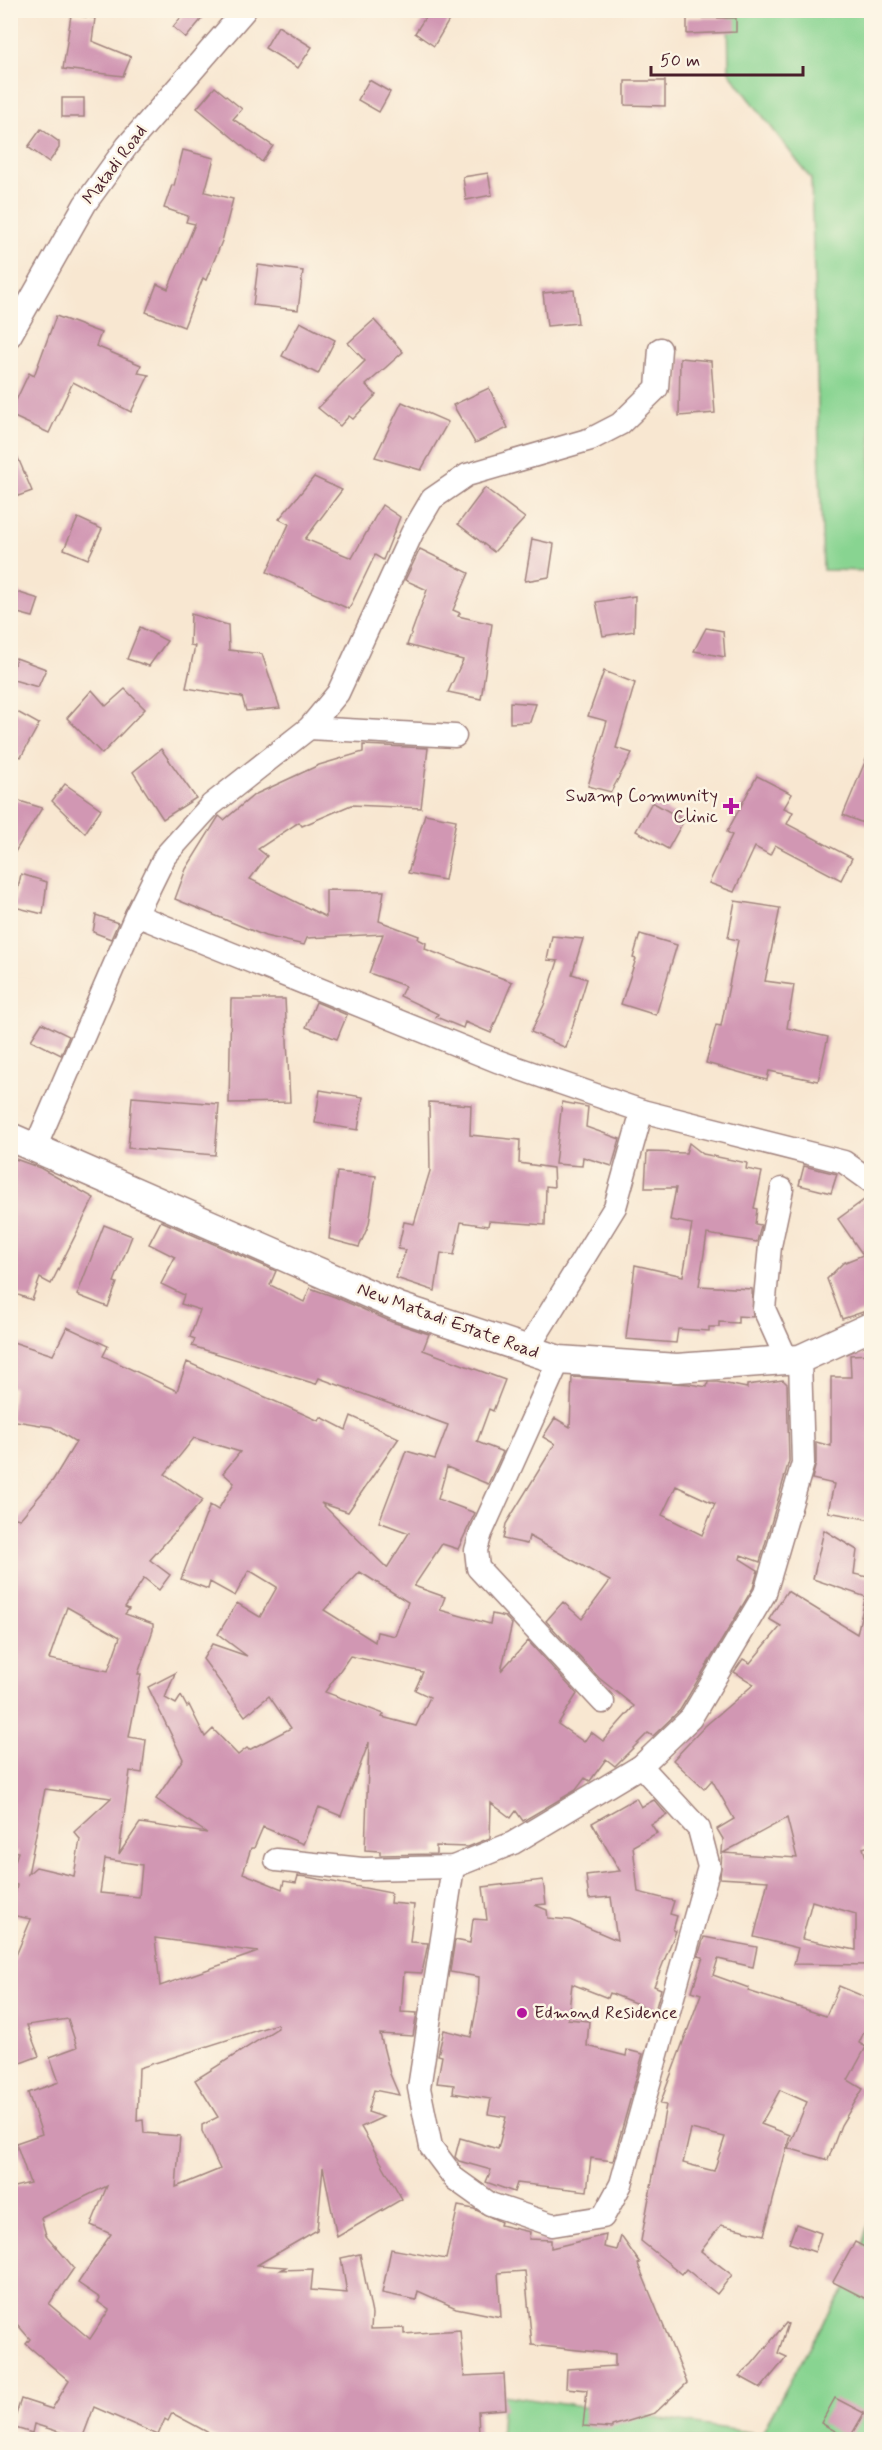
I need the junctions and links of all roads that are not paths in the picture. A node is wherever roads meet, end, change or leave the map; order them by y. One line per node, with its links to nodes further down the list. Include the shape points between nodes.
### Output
1 (245, 10): 2 (street, Matadi Road, via 127,147 85,204)
2 (10, 336)
3 (660, 349): 4 (street, via 657,388 620,424 591,439 467,475 432,499 412,533 338,693)
4 (309, 728): 5 (street); 6 (street, via 211,805 165,856)
5 (455, 736)
6 (136, 915): 7 (street, via 497,1061); 8 (street)
7 (642, 1111): 9 (street, via 844,1162); 12 (street, via 615,1207)
8 (23, 1142): 12 (street, New Matadi Estate Road, via 399,1307)
9 (872, 1182)
10 (782, 1189): 14 (street, via 770,1246 764,1310)
11 (872, 1326): 14 (street, New Matadi Estate Road)
12 (527, 1350): 13 (street, New Matadi Estate Road)
13 (559, 1360): 14 (street, New Matadi Estate Road, via 677,1368); 15 (street, via 481,1533 476,1550 478,1568)
14 (793, 1360): 16 (street, via 803,1463 765,1593 691,1718)
15 (603, 1702)
16 (641, 1766): 18 (street, via 513,1842); 18 (street, via 699,1829 709,1867 621,2184 603,2217 553,2225 490,2204 455,2179 431,2146 419,2088)
17 (276, 1860): 18 (street, via 362,1869)
18 (453, 1867)

